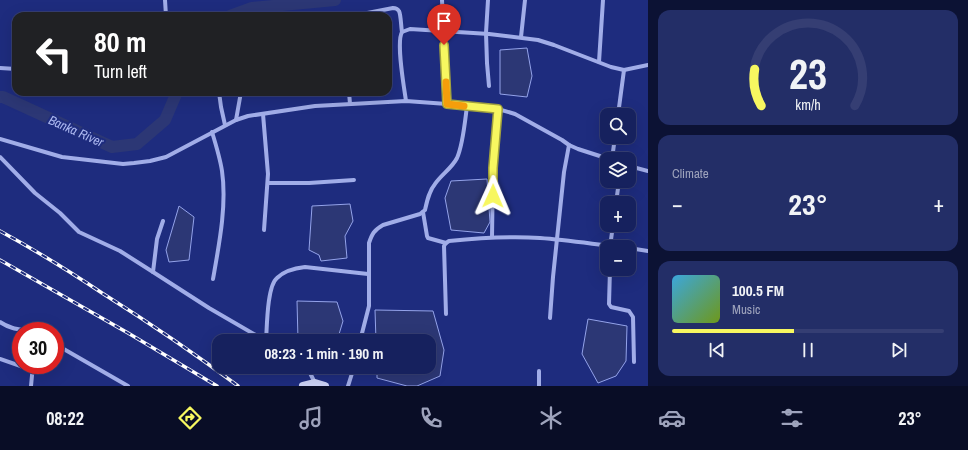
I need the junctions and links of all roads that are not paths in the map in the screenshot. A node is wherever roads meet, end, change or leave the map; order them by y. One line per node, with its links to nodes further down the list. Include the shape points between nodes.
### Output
1 (165, 0): 6 (street)
2 (442, 0): 8 (street)
3 (488, 0): 10 (street)
4 (525, 0): 11 (street)
5 (603, 0): 12 (street)
6 (166, 12)
7 (372, 12): 9 (street, via 396,8 400,14)
8 (444, 30): 9 (street, via 410,29); 10 (street); 23 (street)
9 (402, 32): 21 (street, via 400,56)
10 (486, 33): 11 (street); 17 (street)
11 (521, 37): 12 (street, via 554,45)
12 (599, 62): 16 (street)
13 (648, 65): 16 (street)
14 (0, 68): 15 (street)
15 (12, 69)
16 (624, 70): 25 (street)
17 (489, 86)
18 (220, 96): 29 (street)
19 (240, 96): 28 (street)
20 (349, 96): 22 (street)
21 (406, 101): 22 (street); 23 (street)
22 (350, 104): 27 (street, via 315,106)
23 (447, 104): 24 (street)
24 (467, 106): 26 (street); 39 (street, via 457,156 435,183)
25 (619, 108)
26 (498, 109): 32 (street, via 515,114); 42 (street, via 493,168)
27 (263, 114): 28 (street); 38 (street)
28 (236, 120): 29 (street)
29 (225, 125): 30 (street)
30 (212, 132): 31 (street, via 166,157 150,162 123,164 62,157); 51 (street, via 220,156 223,189 220,241)
31 (0, 139)
32 (569, 145): 33 (street); 43 (street)
33 (600, 156)
34 (0, 158): 48 (street, via 79,232 120,251)
35 (636, 168): 36 (street)
36 (648, 171)
37 (354, 180): 38 (street)
38 (268, 183): 41 (street)
39 (423, 212): 44 (street, via 428,238); 49 (street, via 377,228 369,243)
40 (163, 221): 48 (street, via 157,239)
41 (264, 230)
42 (492, 237): 43 (street); 44 (street)
43 (557, 239): 45 (street); 53 (street)
44 (446, 243): 52 (street)
45 (600, 244)
46 (636, 249): 47 (street)
47 (648, 251)
48 (153, 272): 56 (street)
49 (368, 274): 57 (street, via 306,267 288,271 273,283); 58 (street, via 369,306)
50 (610, 276): 62 (street, via 609,304 611,307 632,313 633,316)
51 (213, 279)
52 (446, 314)
53 (550, 318)
54 (0, 322): 55 (street)
55 (12, 328)
56 (254, 334)
57 (267, 334)
58 (362, 334)
59 (64, 349): 69 (street)
60 (0, 359): 61 (street)
61 (12, 362)
62 (634, 362)
63 (539, 371): 73 (street)
64 (32, 374): 68 (street)
65 (310, 374): 67 (street)
66 (352, 374): 72 (street)
67 (315, 383): 70 (street); 71 (street)
68 (31, 386)
69 (128, 386)
70 (303, 386)
71 (325, 386)
72 (348, 386)
73 (539, 386)

